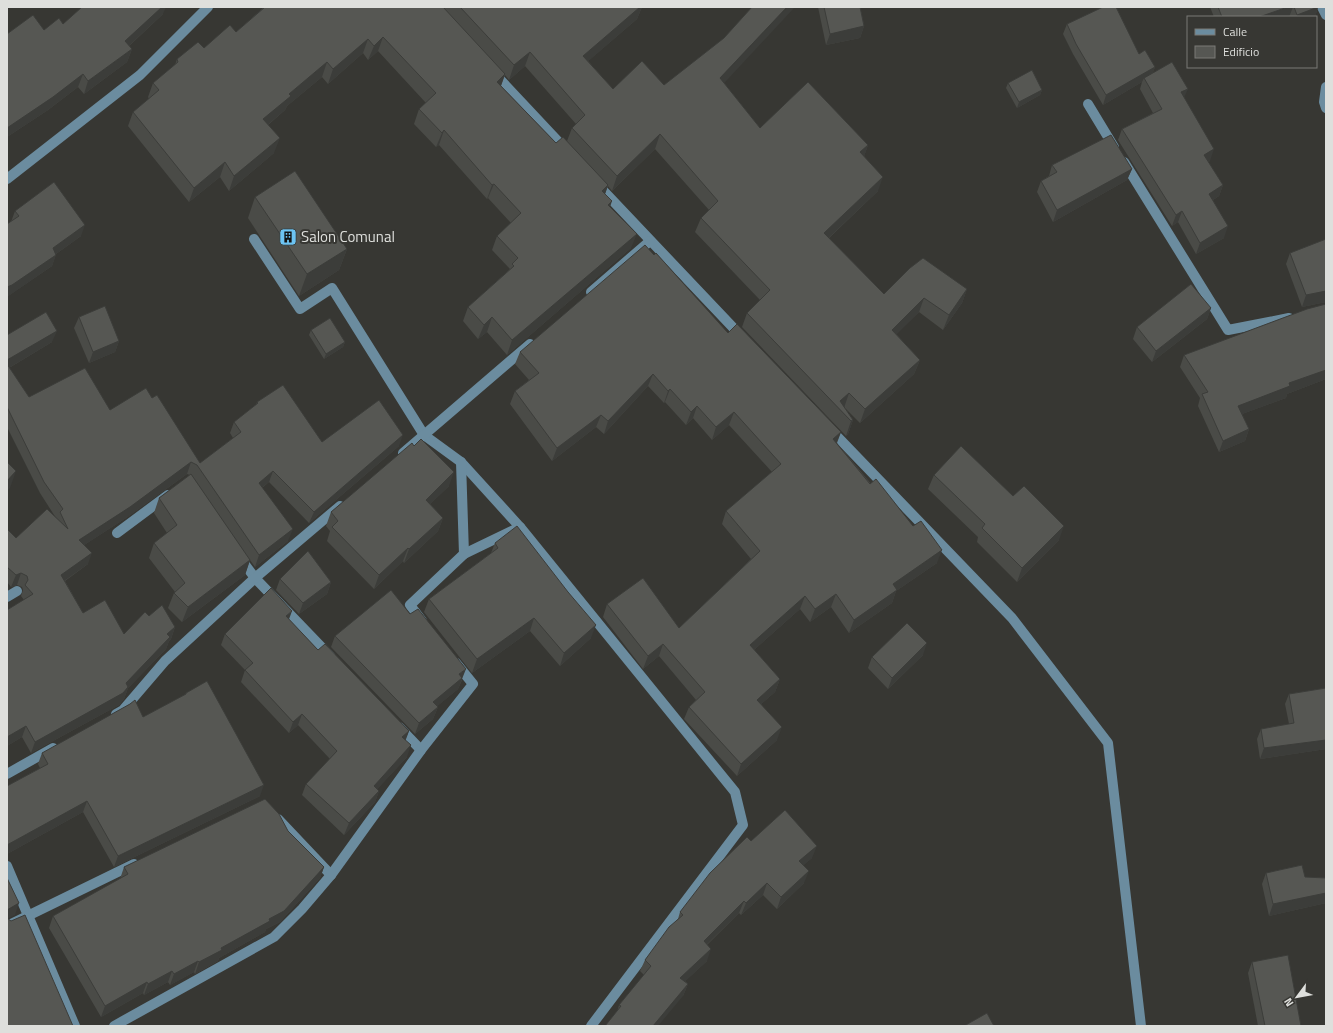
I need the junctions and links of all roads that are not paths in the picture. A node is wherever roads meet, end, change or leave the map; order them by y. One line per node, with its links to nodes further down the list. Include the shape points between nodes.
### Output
1 (208, 7): 10 (street, via 140,75)
2 (1322, 7): 3 (street)
3 (1326, 15)
4 (488, 65): 8 (street)
5 (1326, 88): 7 (street)
6 (1088, 104): 14 (street, via 1228,330)
7 (1326, 108)
8 (574, 159)
9 (590, 176): 12 (street)
10 (7, 179)
11 (254, 239): 18 (street, via 300,309 332,288)
12 (650, 241): 13 (street); 16 (street)
13 (584, 297)
14 (1296, 316)
15 (537, 338): 18 (street)
16 (748, 344)
17 (820, 418): 47 (street, via 1012,618 1108,743)
18 (424, 435): 19 (street); 20 (street)
19 (394, 460)
20 (461, 462): 23 (street); 26 (street)
21 (176, 489): 24 (street)
22 (346, 502): 27 (street)
23 (520, 527): 26 (street); 46 (street, via 735,792 743,825)
24 (117, 533)
25 (237, 552): 27 (street)
26 (464, 554): 30 (street, via 410,605)
27 (255, 578): 32 (street); 33 (street, via 165,661 123,710)
28 (17, 591): 29 (street)
29 (7, 597)
30 (429, 629)
31 (448, 654): 36 (street, via 473,684)
32 (338, 664)
33 (110, 717)
34 (393, 721): 36 (street)
35 (62, 744): 37 (street)
36 (421, 750): 41 (street)
37 (7, 774)
38 (272, 813): 41 (street)
39 (141, 861): 42 (street)
40 (7, 866): 42 (street)
41 (331, 874): 45 (street, via 274,937)
42 (28, 916): 43 (street); 44 (street)
43 (7, 926)
44 (75, 1026)
45 (114, 1026)
46 (591, 1026)
47 (1141, 1026)

